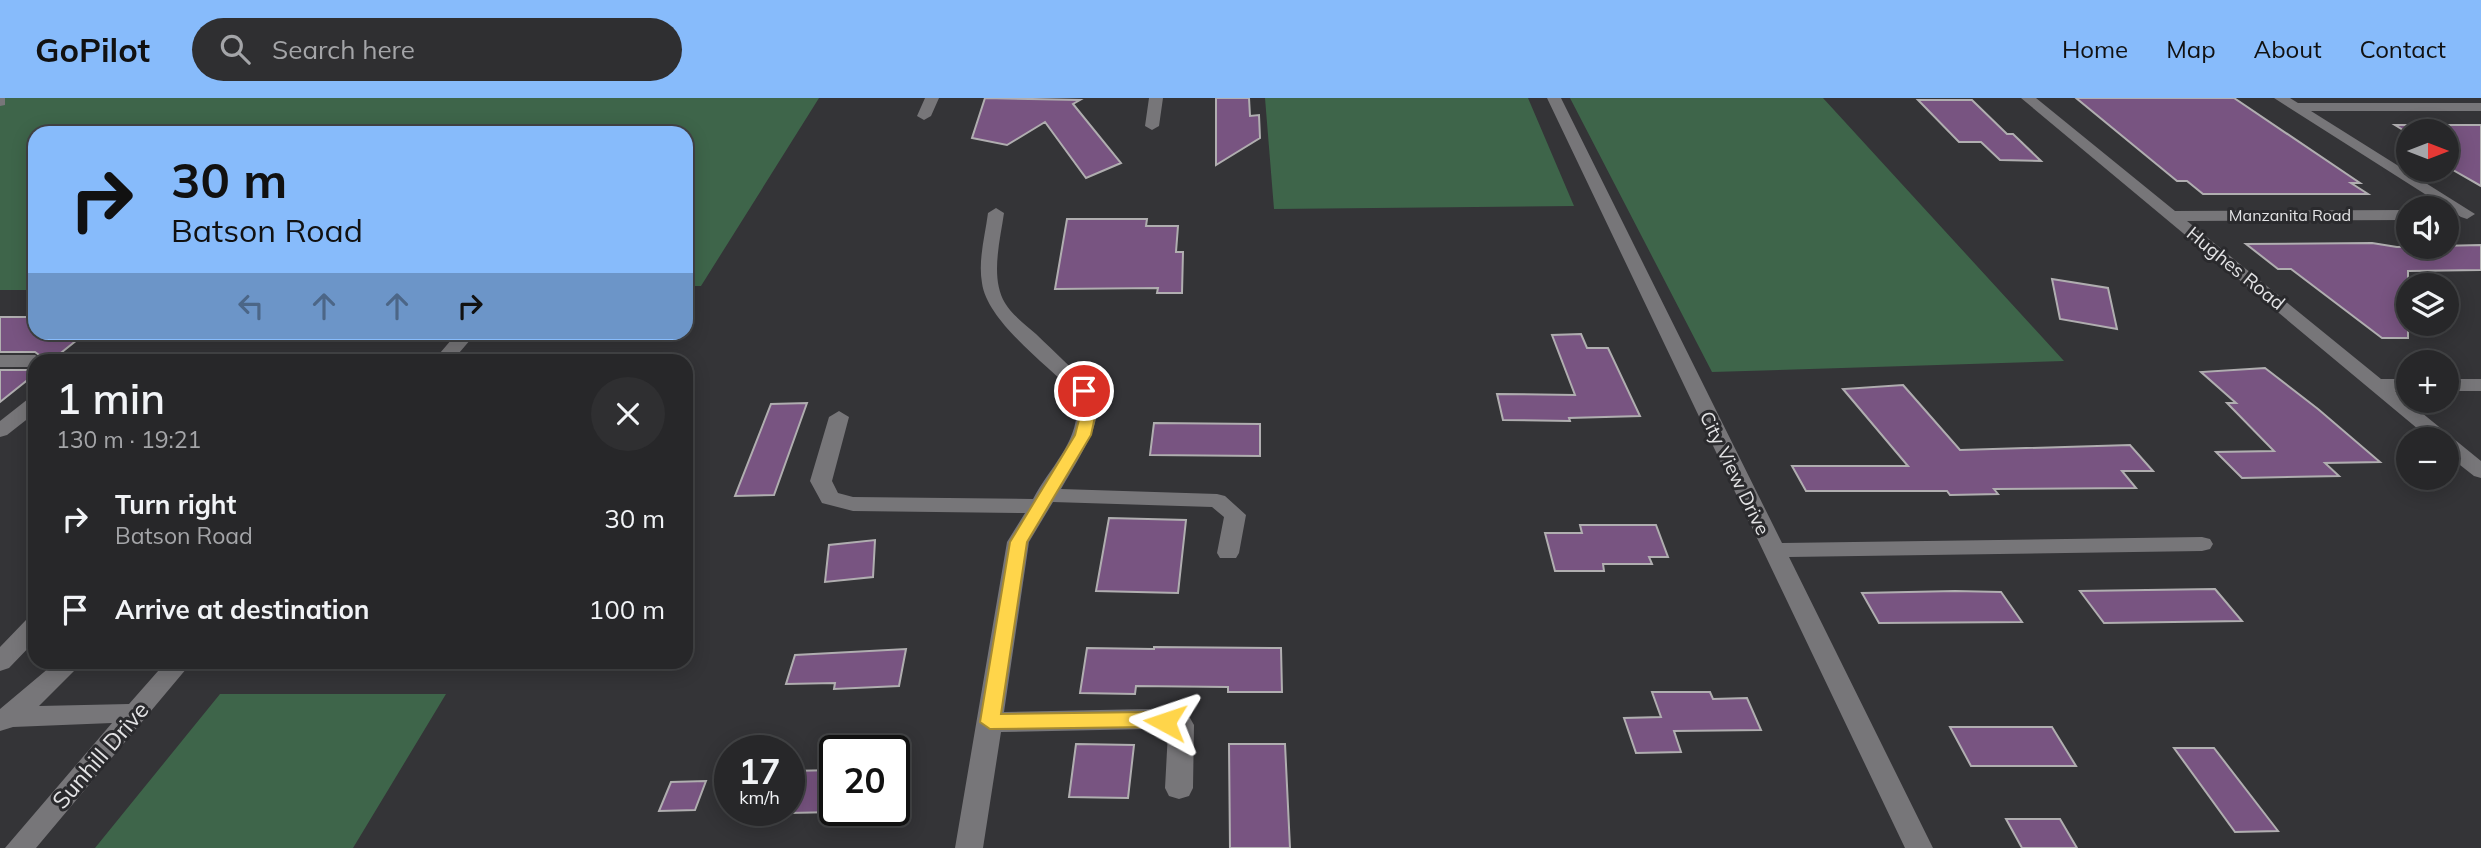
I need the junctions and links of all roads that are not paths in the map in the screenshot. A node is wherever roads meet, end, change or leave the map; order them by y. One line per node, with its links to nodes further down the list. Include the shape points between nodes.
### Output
1 (932, 98): 8 (street)
2 (1156, 98): 9 (street)
3 (1554, 98): 30 (street, City View Drive)
4 (2028, 98): 13 (street, Hughes Road)
5 (2281, 98): 6 (street)
6 (2296, 107): 7 (street); 11 (street)
7 (2481, 107)
8 (923, 116)
9 (1153, 126)
10 (996, 213): 28 (street, via 989,289 998,307 1084,391 1089,412 1083,435)
11 (2474, 214)
12 (2396, 215): 13 (street, Manzanita Road)
13 (2173, 216): 18 (street, Hughes Road)
14 (461, 340): 15 (street)
15 (448, 354)
16 (0, 361): 17 (street)
17 (28, 361)
18 (2378, 385): 19 (street); 24 (street, Hughes Road)
19 (2396, 385)
20 (2459, 385): 21 (street)
21 (2481, 385)
22 (28, 409): 25 (street)
23 (839, 417): 28 (street, via 821,481 830,498 853,504)
24 (2428, 427)
25 (0, 431)
26 (2459, 454): 27 (street)
27 (2481, 472)
28 (1042, 501): 31 (street, via 1217,500 1235,515); 38 (street, via 1018,542)
29 (2202, 544): 30 (street)
30 (1773, 550): 42 (street, City View Drive)
31 (1228, 553)
32 (28, 633): 33 (street)
33 (0, 662)
34 (62, 669): 37 (street)
35 (174, 669): 36 (street, Sunhill Drive)
36 (135, 713): 37 (street); 40 (street, Sunhill Drive)
37 (4, 717)
38 (990, 722): 39 (street, via 1148,719 1181,725); 41 (street)
39 (1179, 788)
40 (19, 848)
41 (969, 848)
42 (1919, 848)

